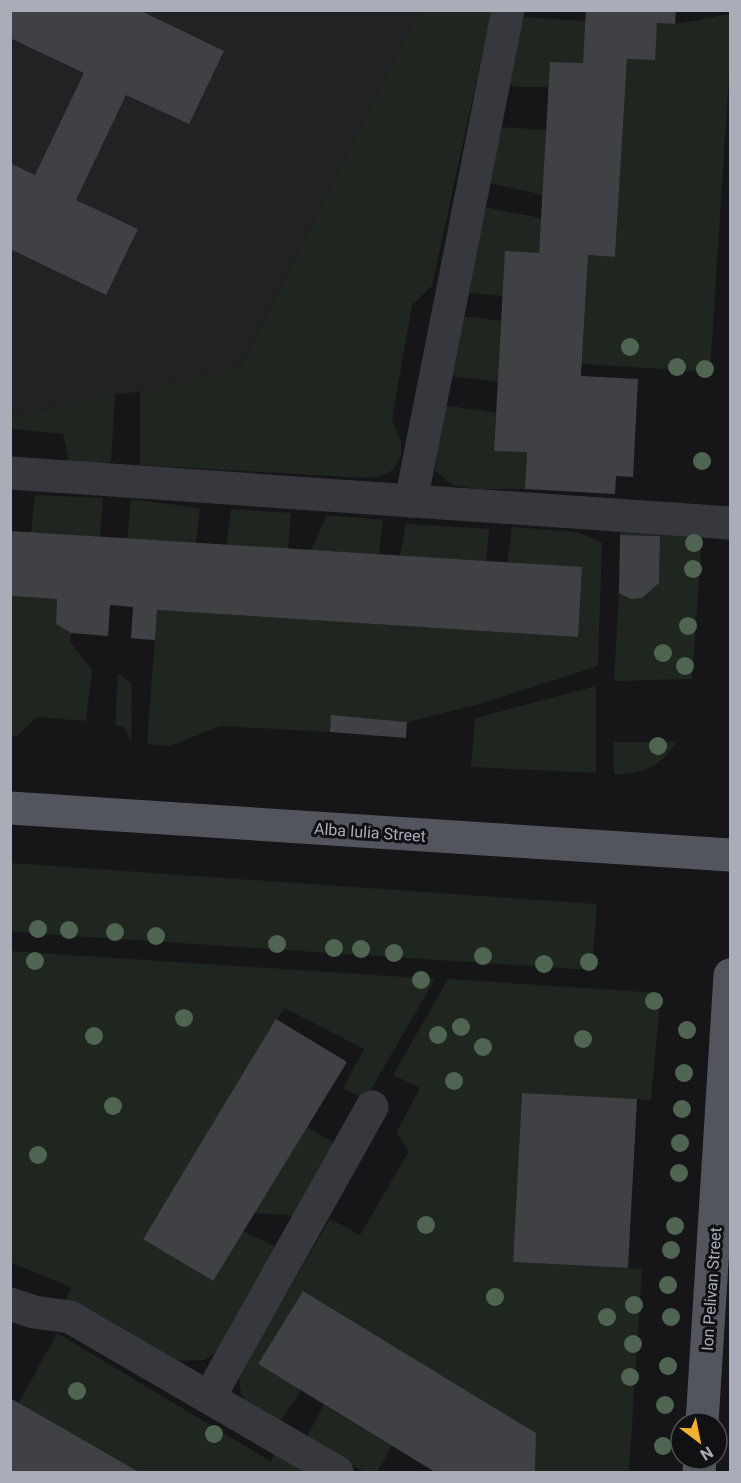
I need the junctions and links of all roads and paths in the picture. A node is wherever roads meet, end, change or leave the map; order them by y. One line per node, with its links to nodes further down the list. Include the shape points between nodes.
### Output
1 (508, 10): 3 (lane)
2 (10, 473): 3 (lane)
3 (411, 501): 4 (lane)
4 (730, 523)
5 (10, 808): 6 (main road, Alba Iulia Street)
6 (730, 855)
7 (730, 975): 11 (main road, Ion Pelivan Street)
8 (372, 1107): 10 (lane)
9 (10, 1304): 10 (lane, via 70,1317)
10 (210, 1396): 12 (lane)
11 (703, 1411)
12 (337, 1473)

